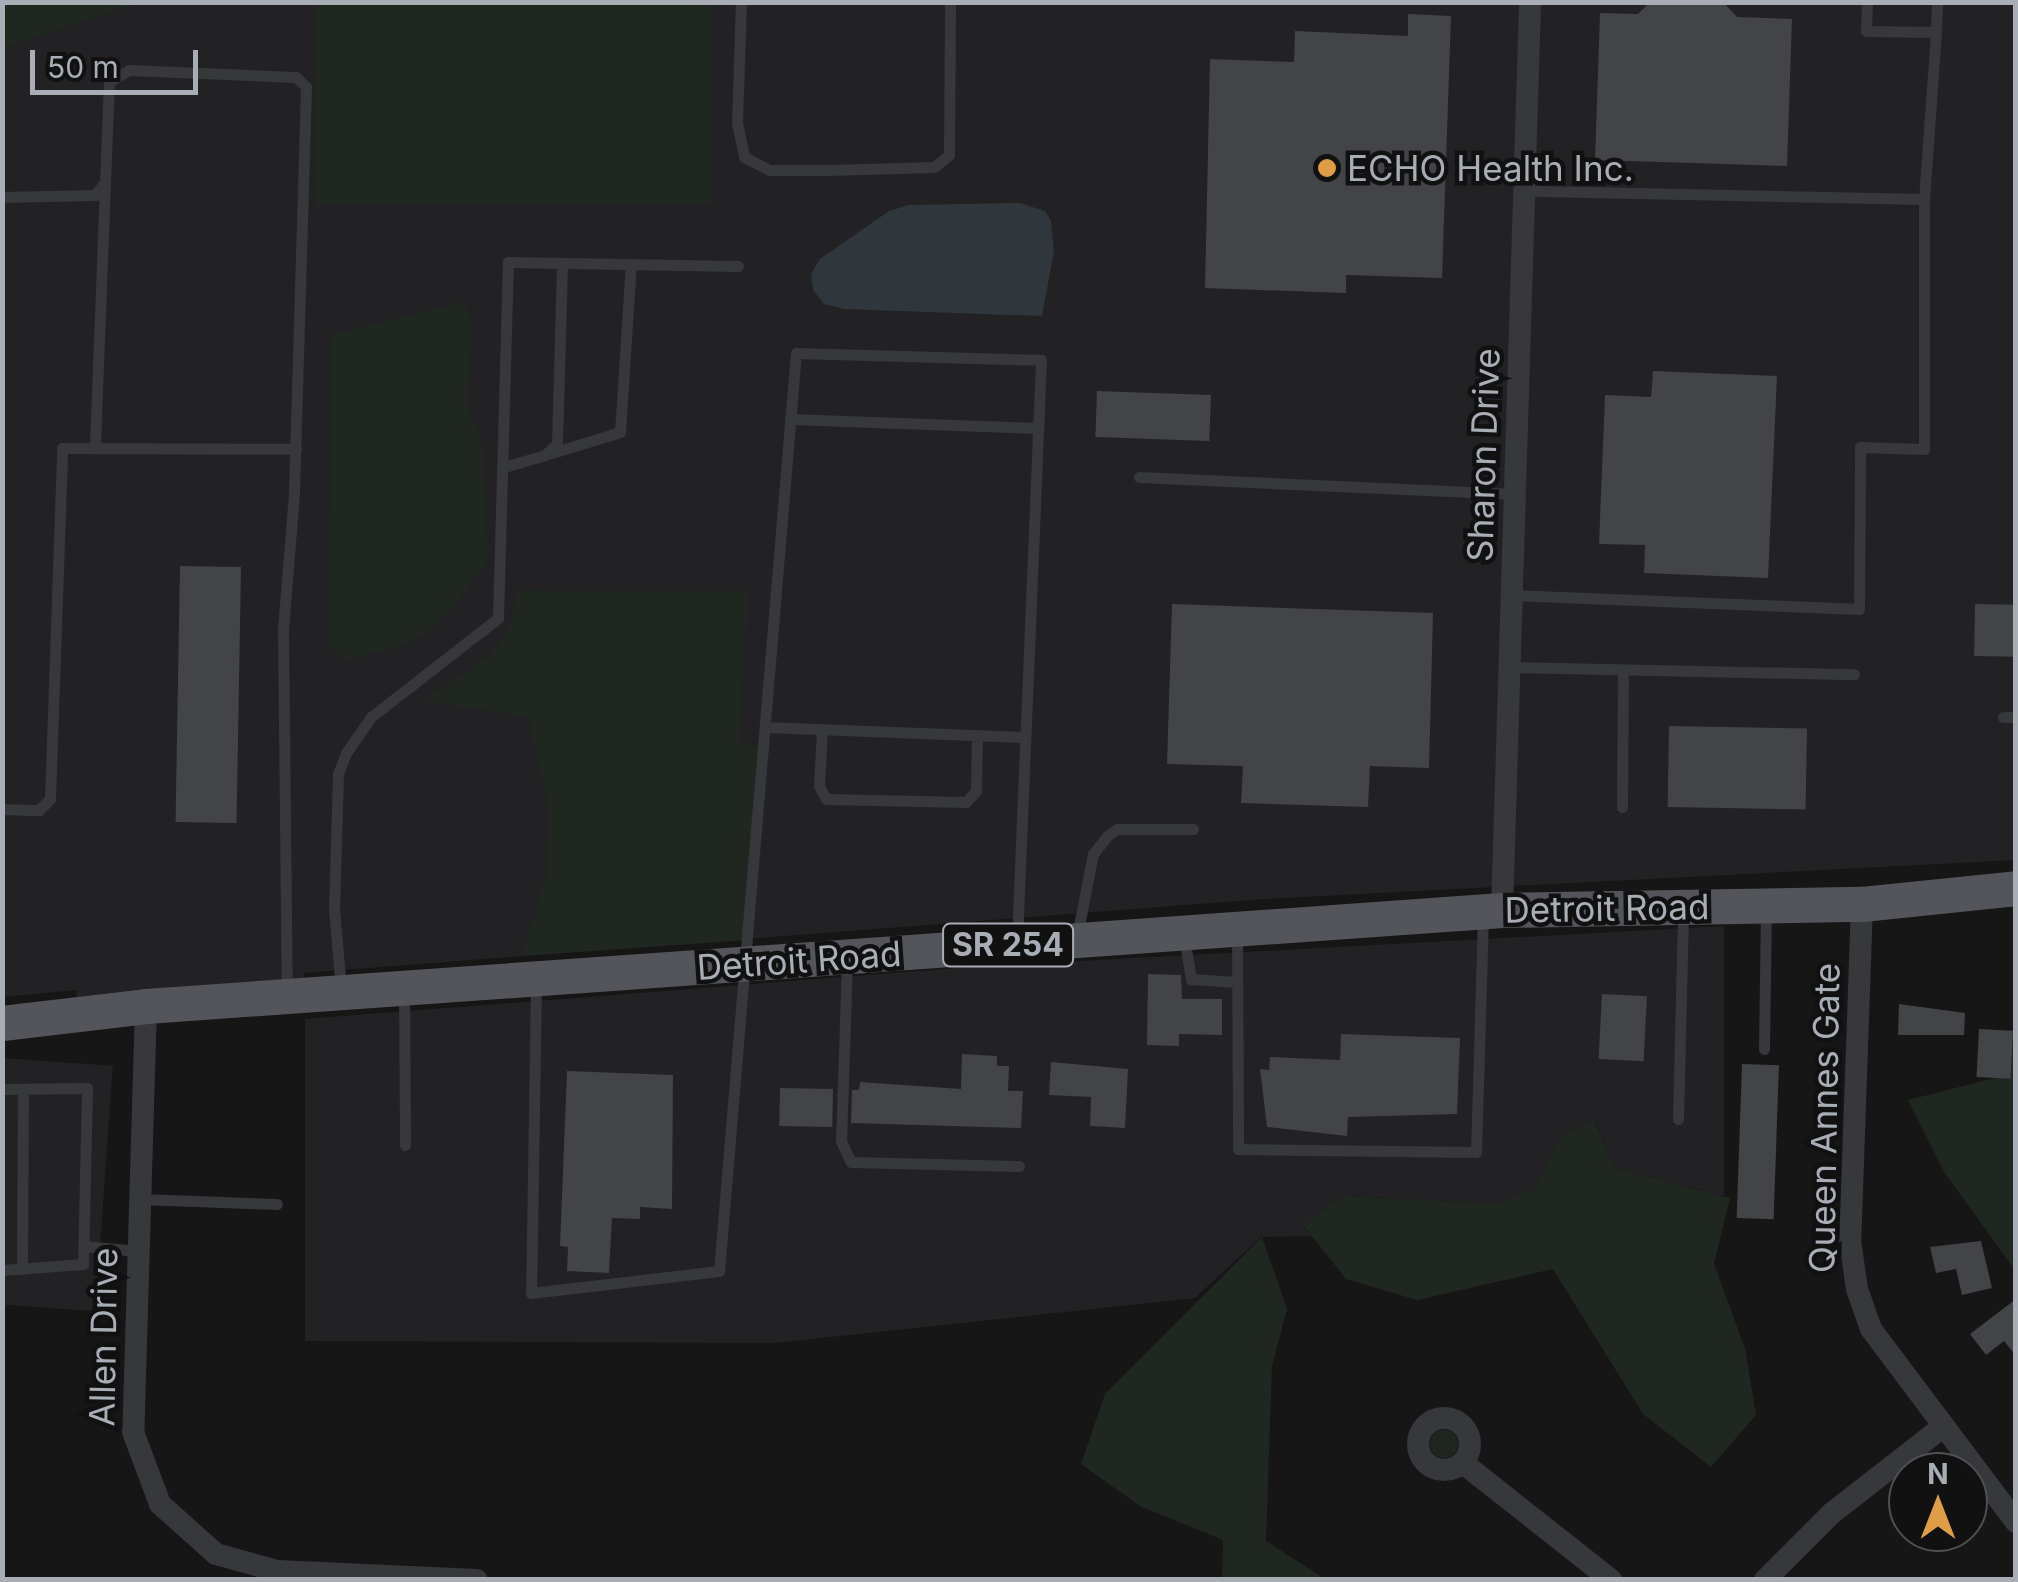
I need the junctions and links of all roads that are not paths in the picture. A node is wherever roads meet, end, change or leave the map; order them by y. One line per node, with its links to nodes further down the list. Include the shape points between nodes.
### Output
1 (741, 2): 2 (lane, via 737,123 744,156 769,170 828,170 934,167 949,155)
2 (950, 2)
3 (1530, 2): 8 (street, Sharon Drive)
4 (1867, 2): 6 (lane, via 1866,31)
5 (1937, 2): 6 (lane)
6 (1936, 32): 10 (lane)
7 (106, 176): 9 (lane, via 95,195); 16 (lane); 17 (lane, via 109,82 118,73 289,76 306,86)
8 (1526, 191): 10 (lane); 21 (street, Sharon Drive)
9 (2, 198)
10 (1924, 199): 22 (lane, via 1924,450 1860,447 1859,609)
11 (562, 263): 12 (lane); 18 (lane, via 557,444); 19 (lane, via 508,262)
12 (631, 264): 13 (lane); 18 (lane, via 620,432)
13 (738, 266)
14 (790, 419): 15 (lane); 15 (lane, via 796,353 1041,360); 26 (lane)
15 (1038, 428): 29 (lane)
16 (95, 444): 17 (lane); 31 (lane, via 66,443 58,456 50,799 39,810)
17 (296, 449): 48 (lane, via 284,717)
18 (545, 455): 19 (lane)
19 (504, 466): 47 (lane, via 498,618 371,717 338,774 334,910)
20 (1139, 477): 21 (lane)
21 (1516, 494): 22 (street, Sharon Drive)
22 (1513, 595): 23 (street, Sharon Drive)
23 (1510, 668): 24 (lane); 37 (street, Sharon Drive)
24 (1624, 670): 25 (lane); 30 (lane)
25 (1854, 674)
26 (765, 728): 27 (lane); 43 (lane)
27 (822, 730): 28 (lane); 28 (lane, via 819,786 826,799 966,802 976,791)
28 (977, 735): 29 (lane)
29 (1025, 737): 41 (lane)
30 (1622, 807)
31 (2, 810)
32 (1193, 828): 40 (lane, via 1118,829 1107,836 1093,854)
33 (2016, 888): 34 (main road, Detroit Road / SR 254)
34 (1862, 904): 35 (main road, Detroit Road / SR 254); 63 (street, Queen Annes Gate, via 1850,1240 1856,1288 1870,1329)
35 (1766, 905): 36 (main road, Detroit Road / SR 254); 51 (lane)
36 (1683, 907): 37 (main road, Detroit Road / SR 254); 54 (lane)
37 (1492, 910): 38 (main road, Detroit Road / SR 254); 45 (lane, via 1476,1152 1238,1150)
38 (1237, 929): 39 (main road, Detroit Road / SR 254); 45 (lane)
39 (1183, 932): 40 (main road, Detroit Road / SR 254); 45 (lane, via 1191,979)
40 (1076, 940): 41 (main road, Detroit Road / SR 254)
41 (1016, 944): 42 (main road, Detroit Road / SR 254)
42 (847, 957): 43 (main road, Detroit Road / SR 254); 56 (lane, via 841,1141 851,1162)
43 (746, 964): 44 (main road, Detroit Road / SR 254); 44 (lane, via 719,1272 531,1293)
44 (536, 978): 46 (main road, Detroit Road / SR 254)
45 (1237, 982)
46 (404, 988): 47 (main road, Detroit Road / SR 254); 55 (lane)
47 (342, 993): 48 (main road, Detroit Road / SR 254)
48 (287, 996): 49 (main road, Detroit Road / SR 254)
49 (146, 1006): 50 (main road, Detroit Road / SR 254); 57 (street, Allen Drive)
50 (2, 1023)
51 (1764, 1048)
52 (2, 1089): 53 (lane)
53 (23, 1089): 59 (lane, via 86,1088); 61 (lane)
54 (1678, 1119)
55 (404, 1145)
56 (1019, 1166)
57 (140, 1199): 58 (lane); 60 (street, Allen Drive)
58 (277, 1204)
59 (84, 1246): 60 (lane); 61 (lane, via 80,1267)
60 (138, 1250): 66 (street, Allen Drive, via 132,1432 160,1504 216,1554 277,1571)
61 (22, 1269): 62 (lane)
62 (2, 1270)
63 (1942, 1428): 65 (street, Queen Annes Gate); 68 (street, via 1832,1513)
64 (1462, 1463): 67 (street)
65 (2016, 1522)
66 (478, 1580)
67 (1611, 1580)
68 (1765, 1580)

